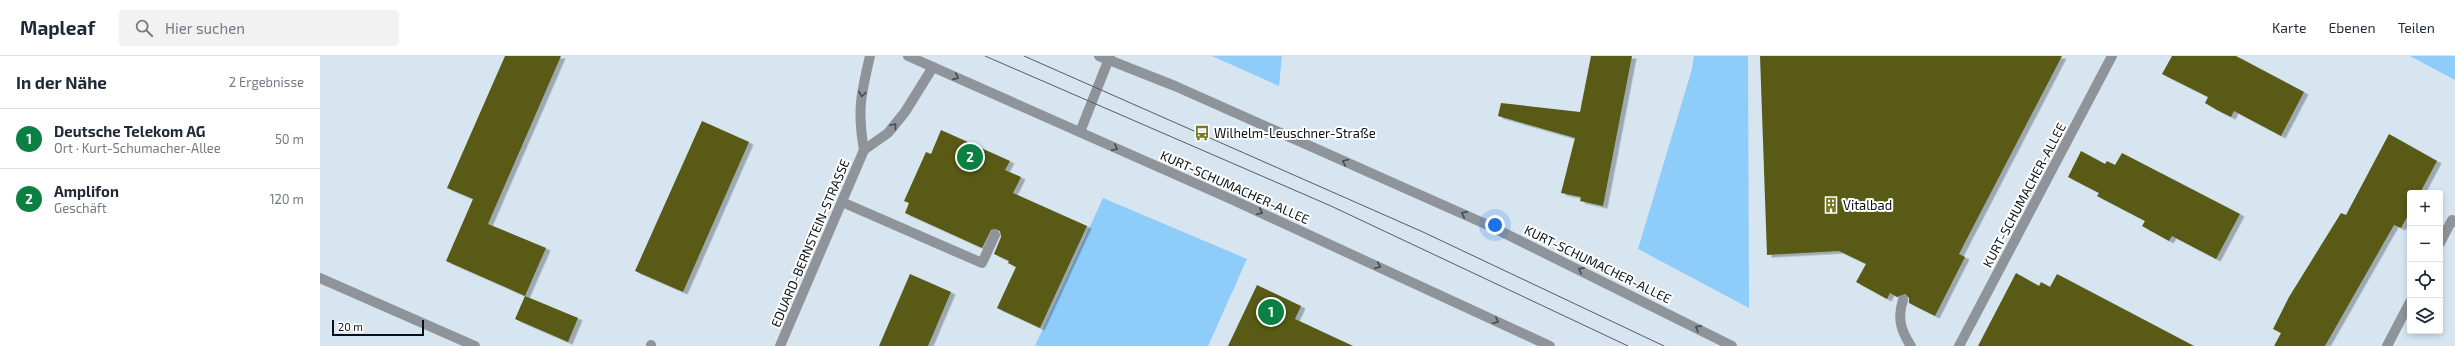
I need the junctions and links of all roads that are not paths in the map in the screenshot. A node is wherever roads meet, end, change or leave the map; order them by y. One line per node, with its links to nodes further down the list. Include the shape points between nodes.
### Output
1 (870, 56): 7 (street, EDUARD-BERNSTEIN-STRASSE, one-way to 7, via 861,93 859,121)
2 (908, 56): 5 (street, KURT-SCHUMACHER-ALLEE)
3 (2112, 56): 20 (street, KURT-SCHUMACHER-ALLEE)
4 (1106, 57): 6 (street); 18 (street, KURT-SCHUMACHER-ALLEE, one-way to 4, via 1490,226)
5 (933, 67): 6 (street, KURT-SCHUMACHER-ALLEE, one-way to 6); 7 (street, EDUARD-BERNSTEIN-STRASSE, one-way to 5, via 888,133 906,112)
6 (1080, 132): 17 (street, KURT-SCHUMACHER-ALLEE, one-way to 17)
7 (864, 150): 8 (street, EDUARD-BERNSTEIN-STRASSE)
8 (842, 202): 10 (street, via 982,263); 16 (street, EDUARD-BERNSTEIN-STRASSE)
9 (2455, 222): 11 (street, via 2452,220)
10 (995, 235)
11 (2443, 237)
12 (320, 278): 15 (street)
13 (1903, 300): 19 (street, via 1899,319)
14 (2407, 308): 21 (street)
15 (475, 346)
16 (780, 346)
17 (1550, 346)
18 (1732, 346)
19 (1912, 346)
20 (1959, 346)
21 (2387, 346)

